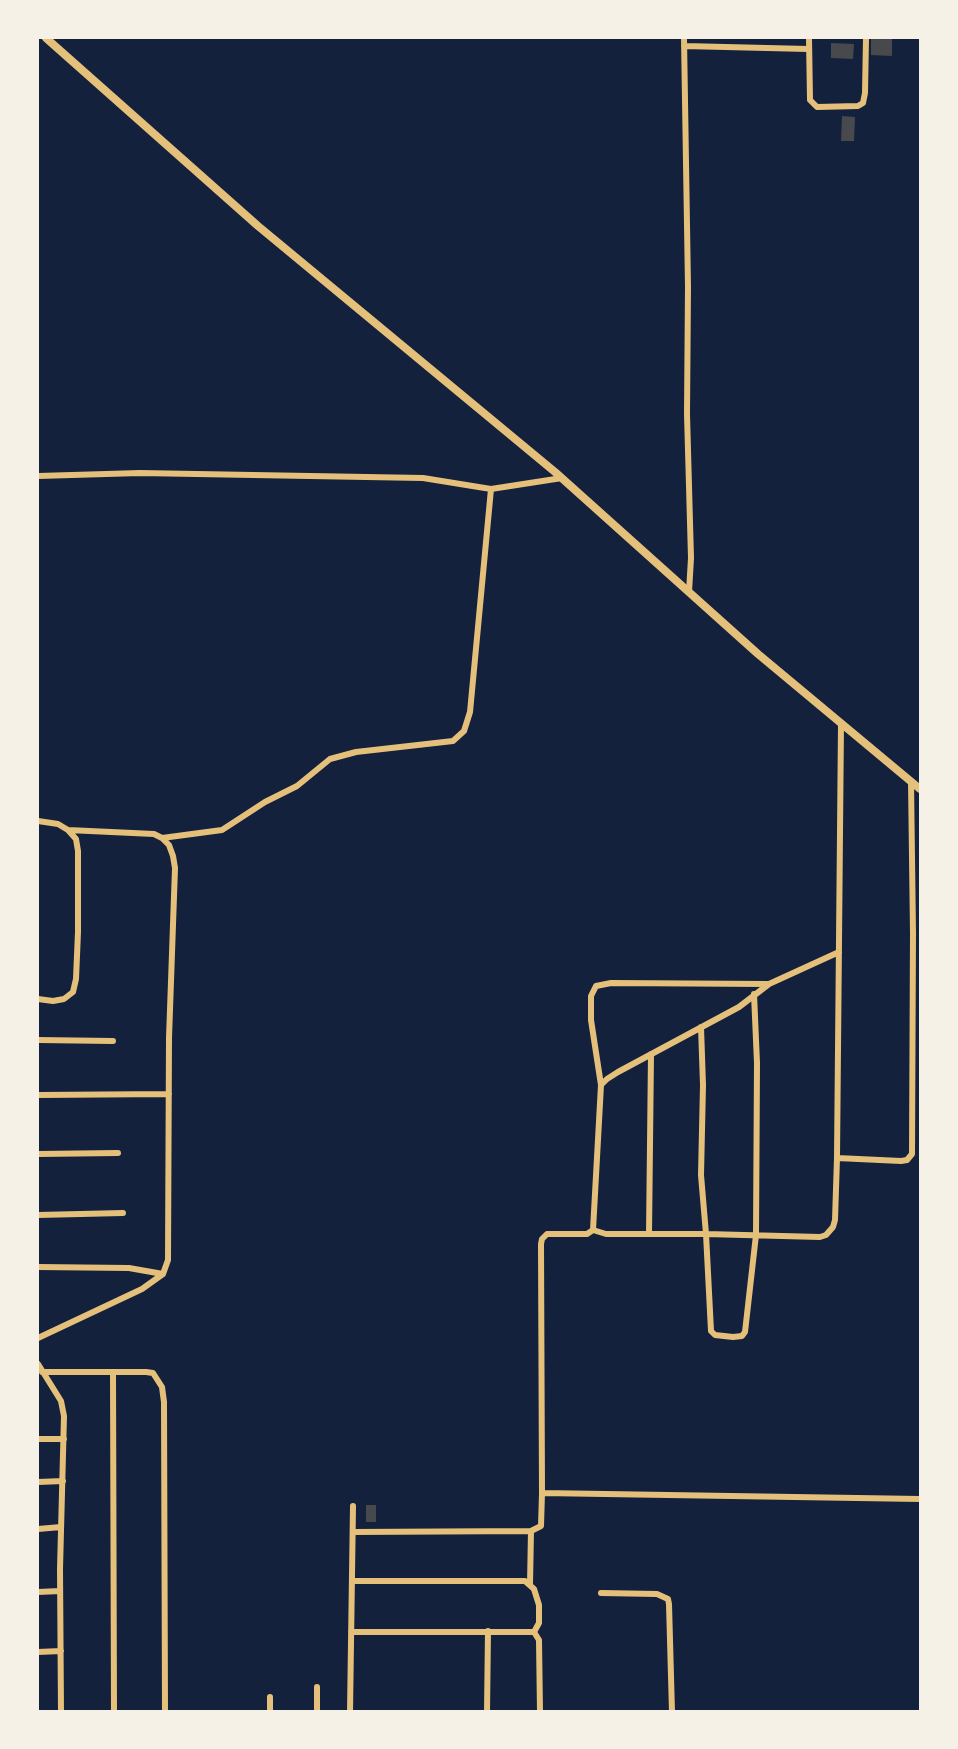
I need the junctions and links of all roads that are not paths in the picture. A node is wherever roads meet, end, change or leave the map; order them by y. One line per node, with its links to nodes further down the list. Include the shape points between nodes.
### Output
1 (46, 38): 8 (street, via 258,226)
2 (684, 38): 5 (street)
3 (809, 38): 6 (street)
4 (866, 38): 6 (street, via 865,93 858,106 817,107 811,103)
5 (684, 46): 6 (street); 10 (street)
6 (808, 49)
7 (38, 476): 9 (street, via 140,473 423,478)
8 (562, 478): 9 (street); 10 (street)
9 (491, 489): 16 (street, via 470,712 464,731 453,741 356,752 330,759 297,786 222,830)
10 (689, 592): 11 (street)
11 (841, 724): 12 (street); 19 (street)
12 (911, 781): 13 (street); 18 (street)
13 (921, 789)
14 (38, 821): 15 (street)
15 (68, 830): 16 (street, via 154,834); 22 (street, via 76,839 78,850 76,979 73,993 64,999)
16 (162, 838): 28 (street, via 169,845 175,868)
17 (921, 930): 18 (street)
18 (913, 933): 30 (street)
19 (839, 952): 20 (street); 34 (street)
20 (769, 984): 21 (street); 27 (street, via 596,986 591,996 591,1020)
21 (754, 994): 23 (street, via 739,1008); 40 (street)
22 (38, 999)
23 (701, 1028): 26 (street); 39 (street, via 701,1175)
24 (38, 1040): 25 (street)
25 (113, 1041)
26 (651, 1054): 27 (street); 38 (street)
27 (601, 1085): 37 (street)
28 (169, 1094): 29 (street); 42 (street, via 168,1260)
29 (38, 1095)
30 (912, 1128): 31 (street); 34 (street, via 912,1154 907,1160)
31 (921, 1128)
32 (118, 1153): 33 (street)
33 (38, 1154)
34 (837, 1158): 40 (street, via 835,1220 830,1232 820,1237)
35 (123, 1213): 36 (street)
36 (38, 1215)
37 (593, 1230): 38 (street, via 602,1234); 51 (street, via 587,1234 547,1234 541,1244)
38 (649, 1234): 39 (street)
39 (706, 1234): 40 (street); 40 (street, via 711,1330 715,1335 733,1337 745,1332)
40 (756, 1235)
41 (38, 1267): 42 (street, via 129,1268)
42 (163, 1274): 43 (street, via 142,1289)
43 (38, 1338)
44 (38, 1364): 45 (street)
45 (42, 1372): 46 (street); 48 (street, via 63,1407)
46 (114, 1372): 71 (street); 72 (street, via 153,1373 162,1387)
47 (38, 1439): 48 (street)
48 (64, 1439): 49 (street)
49 (63, 1481): 50 (street); 54 (street)
50 (38, 1482)
51 (542, 1493): 52 (street); 56 (street, via 541,1526)
52 (921, 1499)
53 (353, 1506): 57 (street)
54 (61, 1527): 55 (street); 61 (street)
55 (38, 1529)
56 (531, 1531): 57 (street); 59 (street)
57 (353, 1532): 58 (street)
58 (352, 1581): 59 (street, via 518,1580); 64 (street)
59 (530, 1584): 65 (street, via 540,1613)
60 (38, 1592): 61 (street)
61 (60, 1592): 66 (street)
62 (601, 1593): 78 (street, via 657,1594 668,1599)
63 (488, 1631): 64 (street); 65 (street); 76 (street)
64 (351, 1632): 75 (street)
65 (534, 1632): 77 (street, via 539,1640)
66 (61, 1651): 67 (street); 70 (street)
67 (38, 1652)
68 (317, 1686): 74 (street)
69 (270, 1697): 73 (street)
70 (61, 1712)
71 (114, 1712)
72 (165, 1712)
73 (270, 1712)
74 (317, 1712)
75 (350, 1712)
76 (487, 1712)
77 (540, 1712)
78 (672, 1712)

